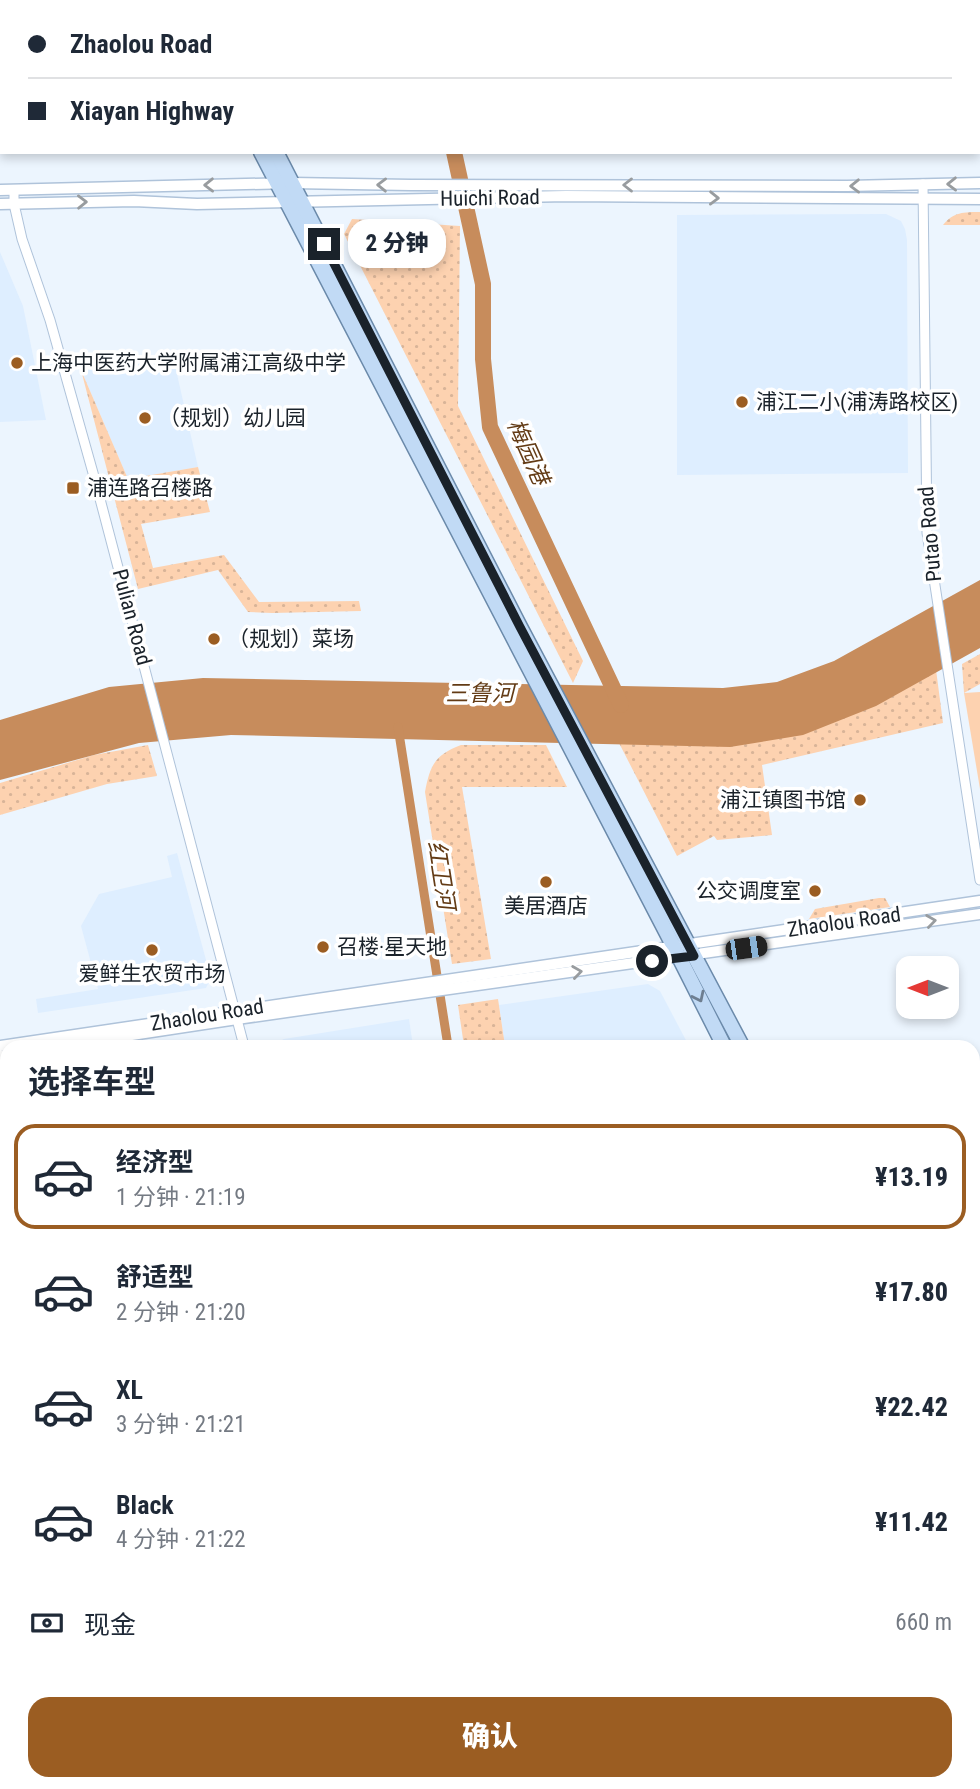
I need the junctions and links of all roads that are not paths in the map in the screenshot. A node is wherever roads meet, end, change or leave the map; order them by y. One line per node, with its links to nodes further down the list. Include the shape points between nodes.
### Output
1 (263, 154): 3 (main road)
2 (277, 154): 3 (main road)
3 (285, 183): 5 (street, Huichi Road, one-way to 3); 7 (street, Huichi Road, one-way to 7); 10 (main road); 11 (main road)
4 (980, 183): 5 (street, Huichi Road, one-way to 5)
5 (923, 184): 9 (street, Putao Road)
6 (0, 190): 7 (street, Huichi Road)
7 (14, 190): 13 (street, Pulian Road)
8 (980, 199): 9 (street, Huichi Road)
9 (924, 200): 10 (street, Huichi Road, one-way to 9, via 566,196); 15 (street, Putao Road, via 927,533)
10 (302, 202): 11 (street, Huichi Road); 14 (main road)
11 (286, 203): 13 (street, Huichi Road, one-way to 11); 14 (main road)
12 (0, 204): 13 (street, Huichi Road)
13 (14, 204): 19 (street, Pulian Road, via 150,682)
14 (543, 683): 18 (main road)
15 (980, 880)
16 (980, 901): 18 (street, Zhaolou Road)
17 (980, 914): 18 (street, Zhaolou Road, one-way to 17)
18 (684, 951): 19 (street, Zhaolou Road); 23 (main road, one-way to 23); 24 (main road)
19 (236, 1014): 20 (street, Zhaolou Road); 21 (street, Zhaolou Road); 22 (street, Pulian Road)
20 (44, 1040)
21 (92, 1040)
22 (242, 1040)
23 (721, 1040)
24 (738, 1040)

